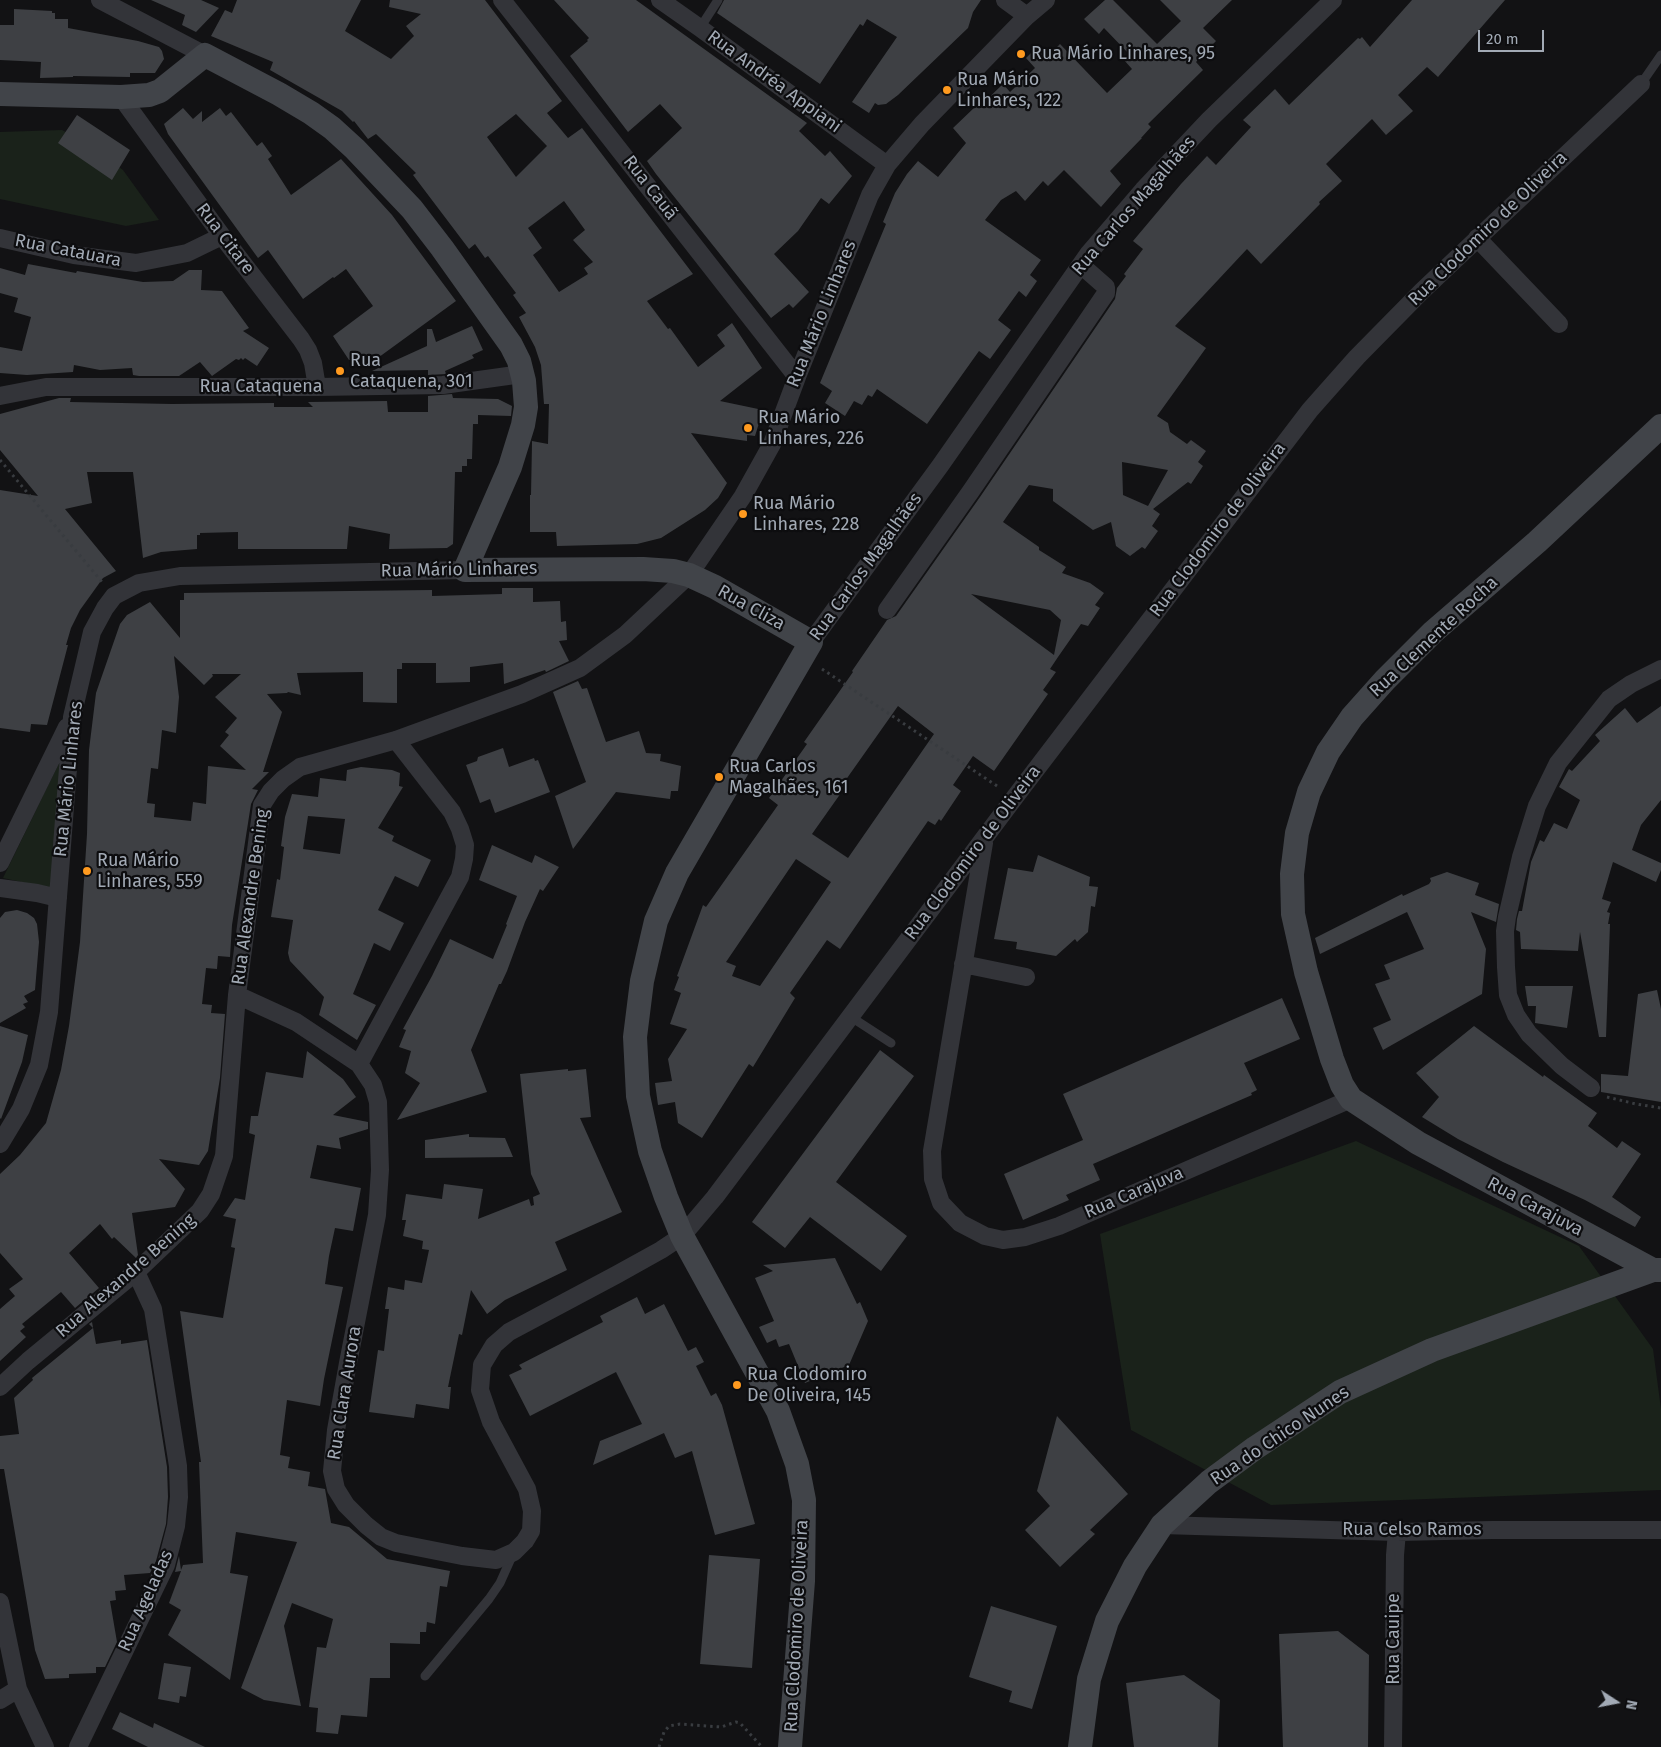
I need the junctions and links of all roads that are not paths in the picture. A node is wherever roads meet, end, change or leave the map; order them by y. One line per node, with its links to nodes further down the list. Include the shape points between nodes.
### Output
1 (100, 0): 10 (street)
2 (502, 0): 22 (street, Rua Cauã)
3 (660, 0): 9 (street, Rua Andréa Appiani)
4 (718, 0): 9 (lane)
5 (1005, 0): 8 (street)
6 (1046, 0): 8 (street, Rua Mário Linhares)
7 (1333, 0): 19 (street, Rua Carlos Magalhães, via 1209,120 1143,190)
8 (1027, 16): 15 (street, Rua Mário Linhares, via 922,124)
9 (700, 28): 15 (street, Rua Andréa Appiani)
10 (205, 55): 14 (street, via 160,91); 21 (street, via 311,113 332,128 386,180 442,248 511,345)
11 (1661, 55): 12 (lane)
12 (1640, 84): 18 (street, Rua Clodomiro de Oliveira)
13 (0, 94): 14 (street)
14 (121, 97): 16 (street, Rua Citare)
15 (887, 165): 22 (street, Rua Mário Linhares, via 870,196)
16 (222, 236): 17 (street, Rua Catauara, via 187,254 136,263 74,255); 23 (street, Rua Citare, via 308,350)
17 (0, 238)
18 (1477, 238): 20 (street); 33 (street, Rua Clodomiro de Oliveira, via 1364,350 1310,410)
19 (1081, 265): 28 (street, via 1106,287 1106,293); 29 (street, Rua Carlos Magalhães)
20 (1559, 324)
21 (522, 374): 23 (street, Rua Cataquena, via 443,386); 26 (street, via 526,407 523,425 510,467)
22 (797, 377): 27 (street, Rua Mário Linhares, via 767,453 743,496)
23 (317, 387): 24 (street, Rua Cataquena, via 46,387)
24 (0, 396)
25 (1661, 426): 44 (street, Rua Clemente Rocha, via 1385,680 1352,717 1328,752 1309,792 1297,833 1292,874 1293,914 1318,1018)
26 (465, 570): 27 (street, Rua Mário Linhares, via 643,569); 31 (street, Rua Mário Linhares, via 180,576 139,583 114,596 104,608 92,632)
27 (689, 575): 29 (street, Rua Cliza, via 715,587); 32 (street, Rua Alexandre Bening, via 625,635 580,668 522,694)
28 (887, 610)
29 (807, 649): 46 (street, Rua Carlos Magalhães, via 677,873 656,921 642,981 635,1037 638,1096 650,1151)
30 (1661, 669): 43 (street, via 1609,699 1558,763 1537,806 1507,917 1506,976 1508,995 1516,1015 1529,1034 1562,1066)
31 (72, 717): 34 (street); 36 (street, Rua Mário Linhares)
32 (396, 740): 39 (street, Rua Alexandre Bening, via 300,767 271,791 262,805); 42 (street, via 452,812 465,845 464,859 460,877)
33 (984, 840): 37 (street, Rua Carajuva); 40 (street, Rua Clodomiro de Oliveira)
34 (0, 863)
35 (0, 888): 36 (street)
36 (58, 898): 45 (street, Rua Mário Linhares, via 49,1012 39,1065 21,1109)
37 (963, 964): 38 (street); 44 (street, Rua Carajuva, via 932,1151 932,1179 940,1203 960,1223 985,1236 1003,1240 1026,1238 1058,1226)
38 (1026, 977)
39 (237, 995): 42 (street, Rua Clara Aurora, via 296,1022); 48 (street, Rua Alexandre Bening, via 224,1156 219,1173 200,1211)
40 (851, 1017): 41 (lane); 46 (street, Rua Clodomiro de Oliveira)
41 (892, 1043)
42 (360, 1064): 53 (street, Rua Clara Aurora, via 374,1085 378,1102 380,1170 377,1215 333,1452 336,1490 346,1506 366,1525 396,1543 496,1560)
43 (1592, 1088)
44 (1350, 1099): 47 (street, Rua Carajuva, via 1418,1143)
45 (0, 1144)
46 (682, 1236): 53 (street, via 662,1250 509,1332 494,1344 482,1365 480,1390 491,1422 527,1489 532,1511 531,1532); 60 (street, Rua Clodomiro de Oliveira, via 778,1412 797,1464 804,1500 803,1581)
47 (1657, 1270): 50 (street, Rua do Chico Nunes, via 1432,1350 1340,1392 1209,1482)
48 (136, 1272): 49 (street, Rua Alexandre Bening); 59 (street, Rua Ageladas, via 153,1309 178,1466 176,1526 166,1565)
49 (0, 1387)
50 (1162, 1526): 52 (street, Rua Celso Ramos); 61 (street, Rua do Chico Nunes, via 1135,1566 1108,1621 1089,1679)
51 (1661, 1530): 52 (street, Rua Celso Ramos)
52 (1397, 1532): 62 (street, Rua Cauipe)
53 (514, 1552): 55 (lane, via 490,1599)
54 (0, 1602): 56 (street)
55 (425, 1676)
56 (18, 1689): 57 (street); 58 (street)
57 (0, 1700)
58 (45, 1747)
59 (78, 1747)
60 (790, 1747)
61 (1080, 1747)
62 (1393, 1747)

